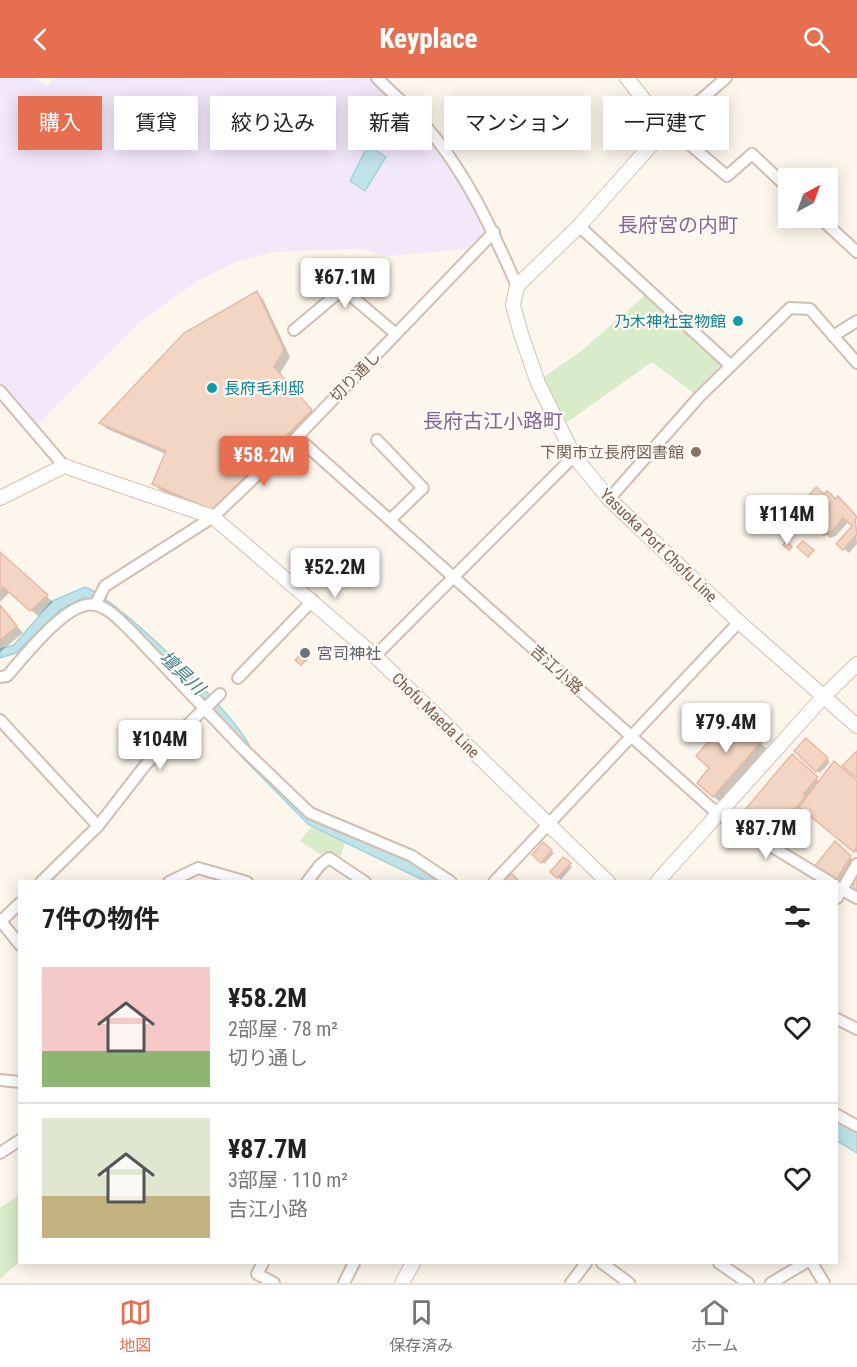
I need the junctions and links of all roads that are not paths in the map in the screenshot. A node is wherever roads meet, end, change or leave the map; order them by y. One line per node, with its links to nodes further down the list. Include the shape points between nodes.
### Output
1 (376, 78): 11 (street, via 424,123 470,187)
2 (627, 78): 4 (main road)
3 (726, 78): 5 (street)
4 (641, 96)
5 (704, 96)
6 (648, 150): 9 (main road)
7 (694, 150): 8 (street, via 727,176 752,154)
8 (778, 179)
9 (579, 226): 13 (main road); 19 (street)
10 (831, 228): 12 (street)
11 (494, 232): 13 (street); 16 (street, 切り通し)
12 (857, 252)
13 (517, 286): 23 (main road, Yasuoka Port Chofu Line, via 513,305 521,334 538,383)
14 (857, 321): 17 (street)
15 (294, 330): 16 (street, via 343,289)
16 (396, 334): 21 (street, 切り通し)
17 (833, 336): 18 (street); 19 (street, via 810,309 790,308)
18 (857, 363)
19 (730, 365): 26 (street)
20 (0, 391): 24 (street)
21 (297, 437): 27 (street, 切り通し); 28 (street, 吉江小路)
22 (378, 440): 28 (street, via 423,488)
23 (574, 456): 26 (main road, Yasuoka Port Chofu Line); 29 (street)
24 (64, 466): 25 (main road); 27 (main road, Chofu Maeda Line)
25 (0, 498)
26 (609, 499): 32 (main road, Yasuoka Port Chofu Line)
27 (213, 517): 30 (main road, Chofu Maeda Line); 31 (street, 切り通し, via 105,586)
28 (390, 520): 29 (street, 吉江小路)
29 (454, 577): 33 (street); 41 (street, 吉江小路)
30 (313, 600): 33 (main road, Chofu Maeda Line); 36 (street)
31 (95, 604): 35 (street, via 75,607 7,676); 38 (street)
32 (739, 622): 37 (main road, Yasuoka Port Chofu Line); 41 (street)
33 (375, 656): 43 (main road, Chofu Maeda Line)
34 (857, 664): 37 (main road)
35 (0, 677)
36 (238, 678)
37 (824, 696): 40 (main road); 42 (main road)
38 (213, 701): 44 (street, via 147,763); 51 (street, via 241,747 310,813 412,856)
39 (0, 720): 44 (street)
40 (857, 726)
41 (633, 737): 42 (street, 吉江小路); 43 (street)
42 (718, 814): 54 (main road); 55 (street, 吉江小路)
43 (550, 825): 52 (street); 53 (main road, Chofu Maeda Line)
44 (98, 826): 46 (street)
45 (857, 864): 56 (street)
46 (43, 880)
47 (173, 880): 48 (street, via 198,868)
48 (240, 880)
49 (309, 880): 50 (street, via 329,858)
50 (362, 880)
51 (448, 880)
52 (496, 880)
53 (606, 880)
54 (659, 880)
55 (827, 880)
56 (839, 891): 57 (street)
57 (857, 898)
58 (18, 905): 59 (street)
59 (1, 920): 60 (street)
60 (18, 942)
61 (838, 1020): 62 (street)
62 (857, 1029)
63 (0, 1080): 64 (street)
64 (18, 1082)
65 (838, 1116): 66 (street)
66 (857, 1126)
67 (18, 1141): 68 (street)
68 (1, 1150)
69 (262, 1264): 77 (street, via 257,1274)
70 (354, 1264): 78 (street)
71 (585, 1264): 80 (street)
72 (603, 1264): 81 (street)
73 (720, 1264): 82 (street)
74 (803, 1264): 83 (street)
75 (813, 1264): 84 (street)
76 (408, 1265): 79 (main road)
77 (274, 1283)
78 (344, 1283)
79 (402, 1283)
80 (571, 1283)
81 (629, 1283)
82 (748, 1283)
83 (771, 1283)
84 (824, 1283)

